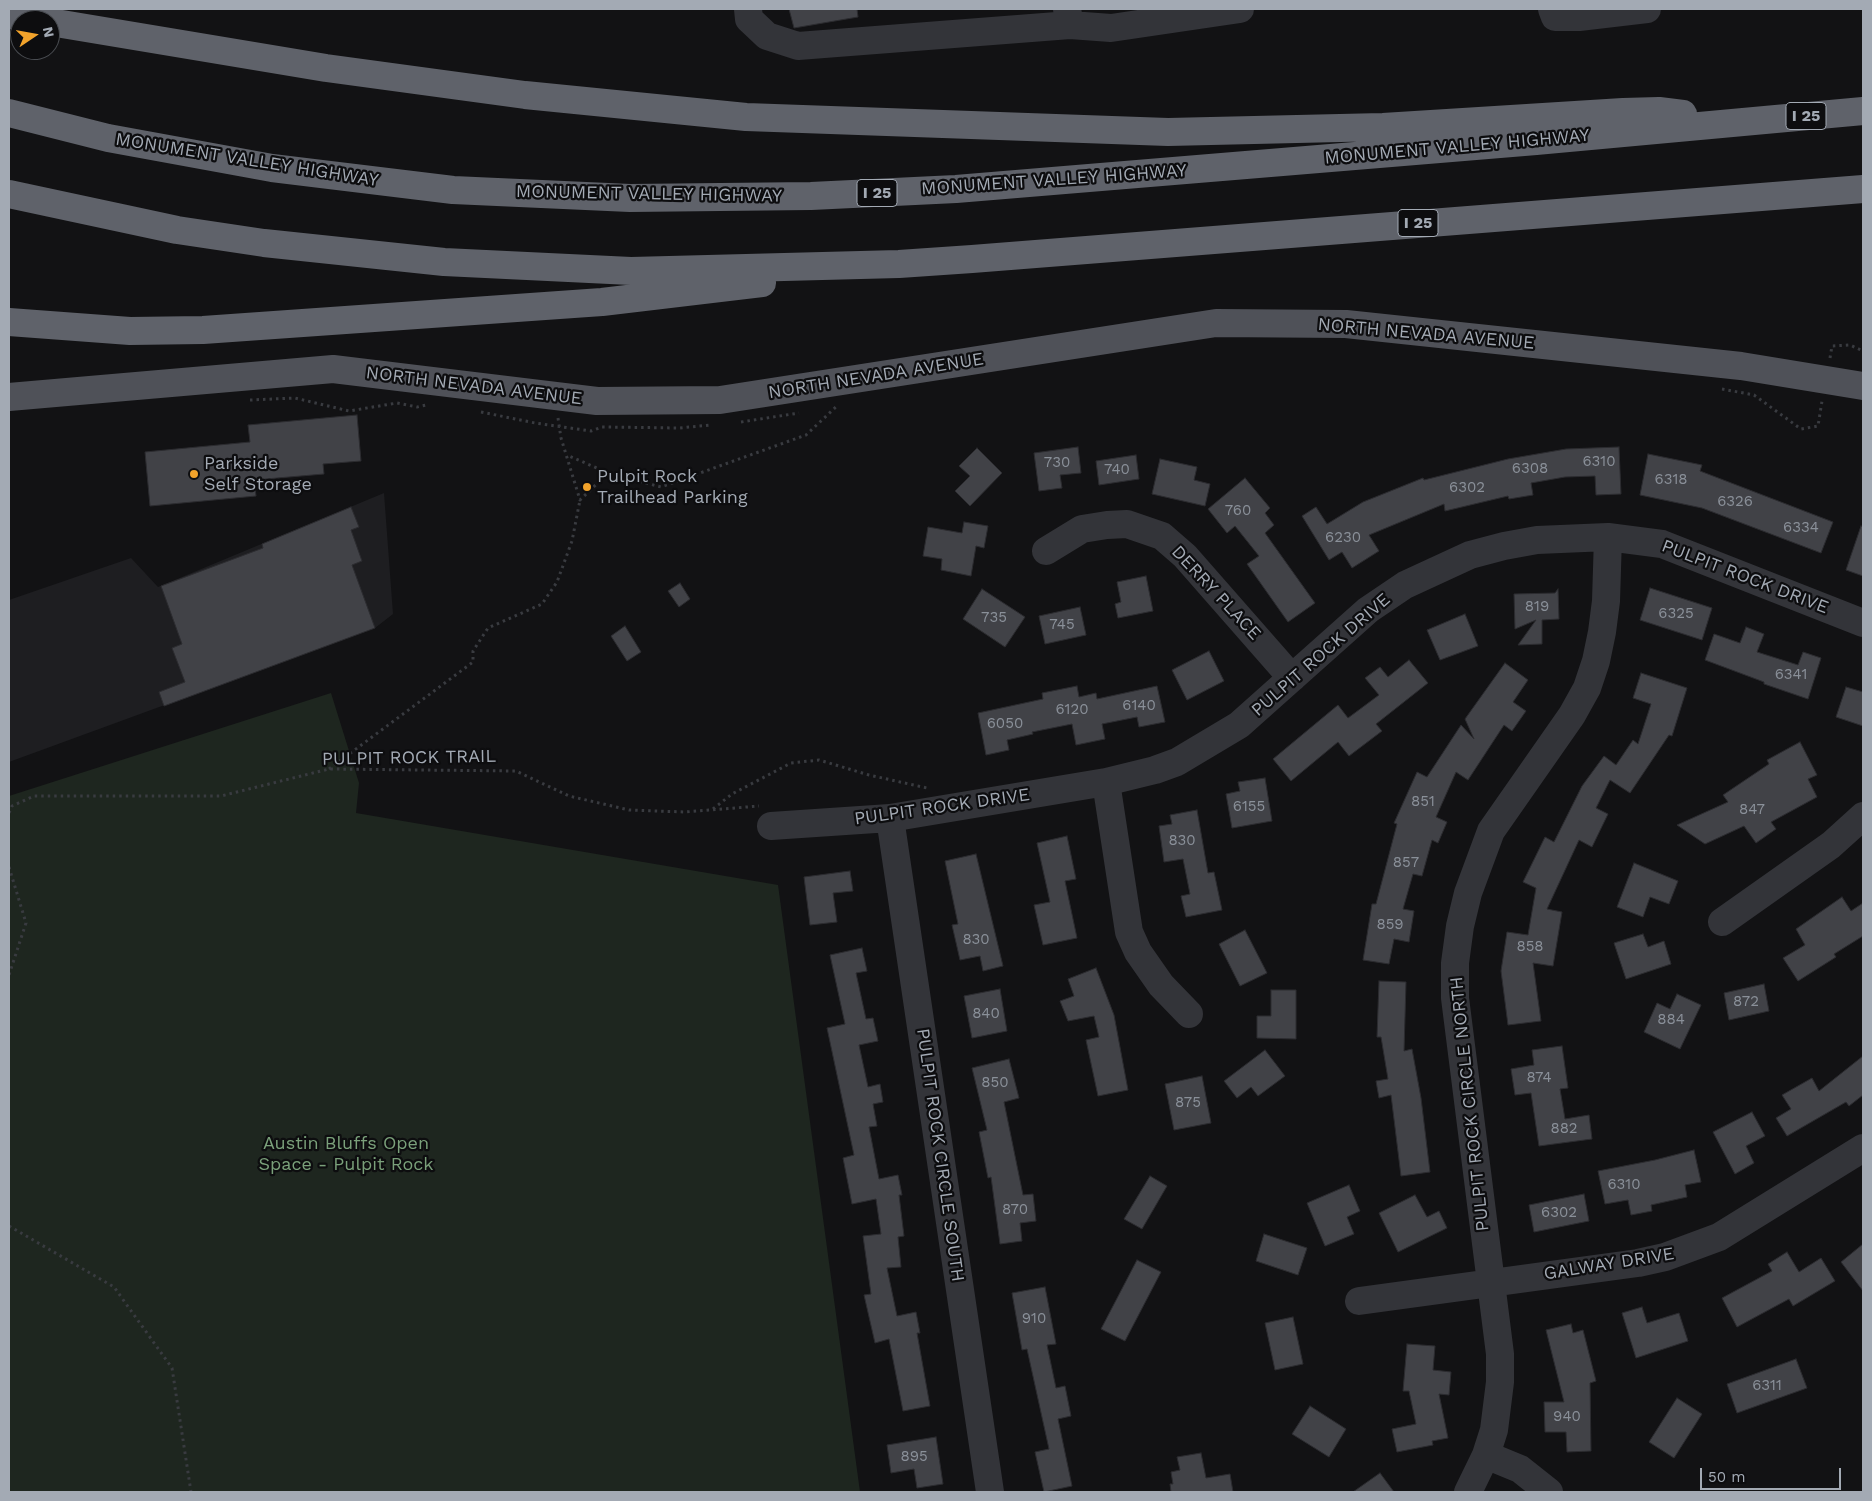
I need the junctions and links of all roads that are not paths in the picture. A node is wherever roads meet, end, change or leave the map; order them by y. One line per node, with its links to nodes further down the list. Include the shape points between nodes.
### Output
1 (748, 9): 5 (street, via 749,19 768,36 798,46)
2 (1240, 9): 5 (street, via 1111,28)
3 (1552, 9): 4 (street, via 1555,17)
4 (1647, 9)
5 (1068, 17)
6 (60, 24): 9 (highway, via 355,72 525,95 746,117 1168,132 1383,127 1660,111)
7 (1863, 111): 9 (highway, MONUMENT VALLEY HIGHWAY / I 25)
8 (9, 113): 9 (highway, MONUMENT VALLEY HIGHWAY / I 25, via 108,138 272,168 453,190 630,198 811,196 956,189)
9 (1749, 122)
10 (1863, 189): 12 (highway, I 25)
11 (9, 194): 12 (highway, I 25, via 177,230 444,262 631,271)
12 (972, 259): 13 (highway, via 602,302 302,324 130,331)
13 (9, 322)
14 (1863, 386): 15 (main road, NORTH NEVADA AVENUE, via 1742,366 1346,324 1216,323 720,400 597,401 333,369)
15 (9, 397)
16 (1608, 537): 18 (street, PULPIT ROCK DRIVE, via 1662,544 1683,551); 19 (street, PULPIT ROCK DRIVE, via 1537,540 1470,555 1405,585 1368,610); 27 (street, PULPIT ROCK CIRCLE NORTH, via 1602,632 1587,688 1492,832 1468,892 1460,926 1455,998)
17 (1046, 551): 19 (street, DERRY PLACE, via 1082,529 1107,525 1127,524 1162,536 1185,556)
18 (1863, 623)
19 (1292, 678): 20 (street, PULPIT ROCK DRIVE, via 1239,725 1200,750 1155,770)
20 (1106, 782): 22 (street, PULPIT ROCK DRIVE); 25 (street, via 1129,932 1161,986)
21 (1863, 816): 24 (street, via 1831,845)
22 (890, 818): 23 (street, PULPIT ROCK DRIVE); 30 (street, PULPIT ROCK CIRCLE SOUTH)
23 (772, 826)
24 (1722, 922)
25 (1189, 1014)
26 (1863, 1148): 27 (street, GALWAY DRIVE, via 1719,1237 1694,1248 1638,1263)
27 (1491, 1282): 28 (street, GALWAY DRIVE); 29 (street, PULPIT ROCK CIRCLE NORTH, via 1500,1354 1500,1382 1495,1422)
28 (1359, 1301)
29 (1486, 1455): 31 (street, PULPIT ROCK CIRCLE NORTH); 32 (street, via 1520,1470)
30 (990, 1492)
31 (1468, 1492)
32 (1549, 1492)

